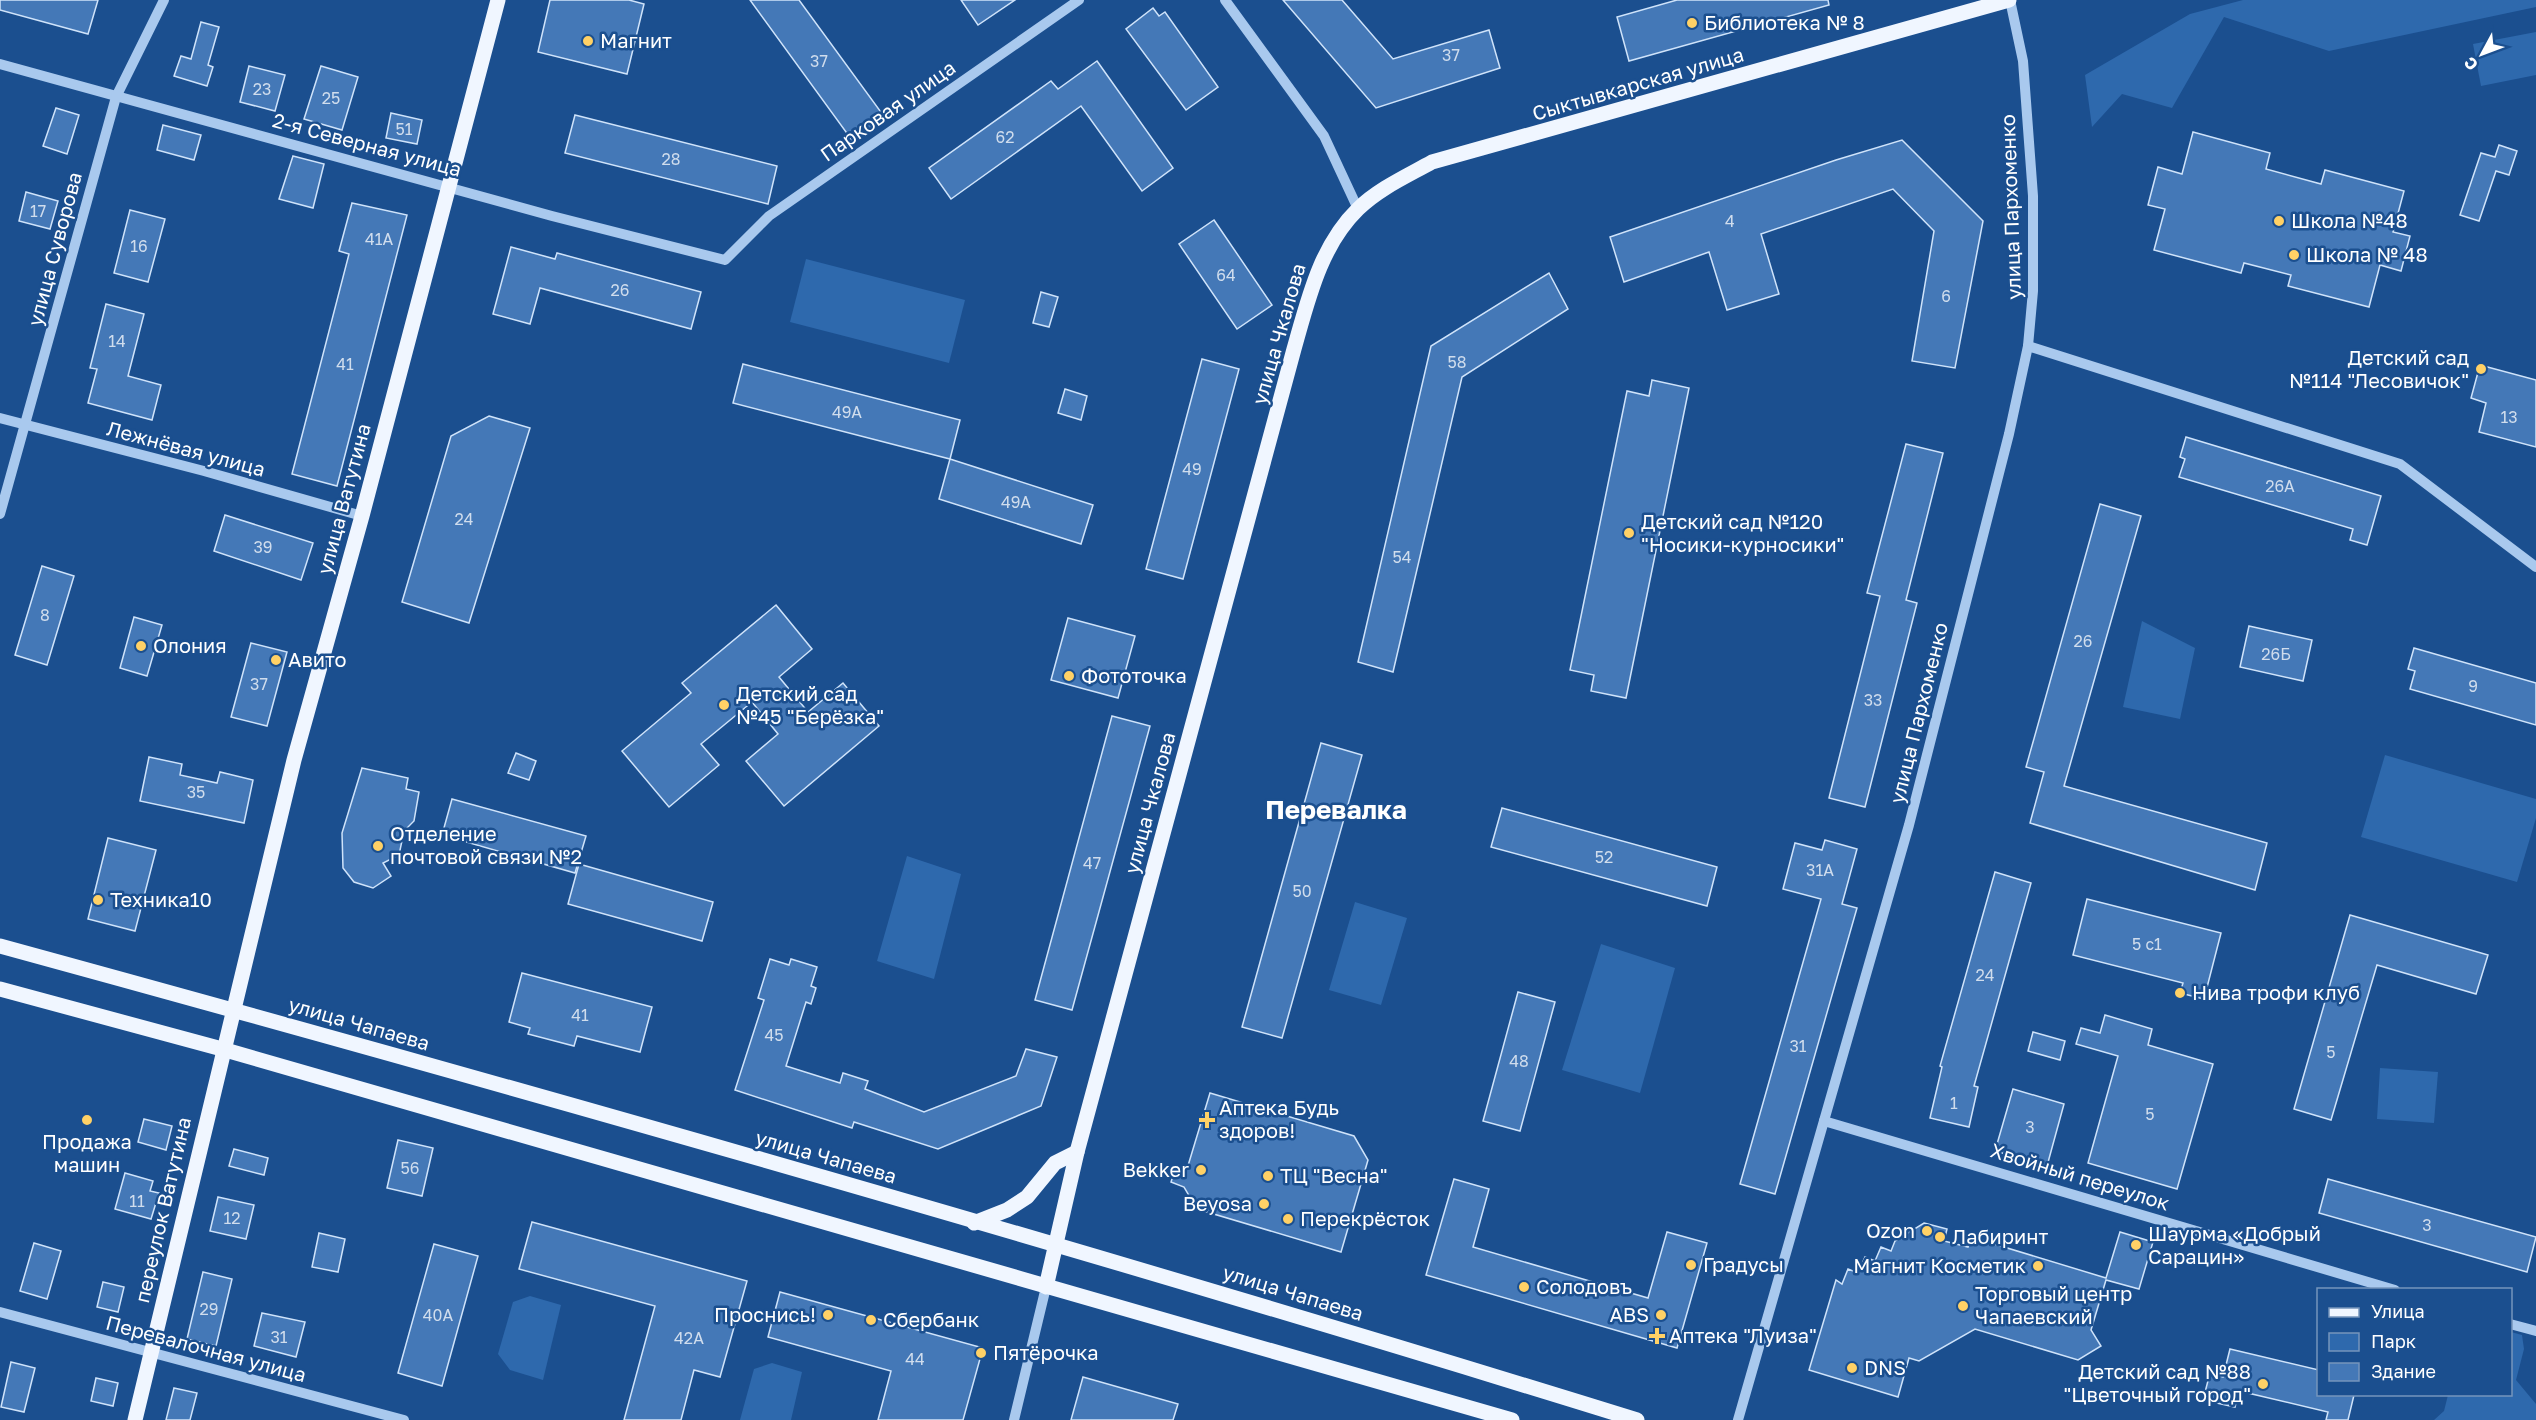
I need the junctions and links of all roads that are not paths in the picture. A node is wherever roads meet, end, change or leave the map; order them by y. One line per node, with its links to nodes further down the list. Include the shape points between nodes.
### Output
1 (164, 0): 7 (street, улица Суворова)
2 (498, 0): 8 (main road, улица Ватутина)
3 (1079, 0): 10 (street, Парковая улица, via 769,216)
4 (1225, 0): 9 (street, via 1324,136)
5 (2009, 0): 9 (main road, Сыктывкарская улица, via 1432,162); 11 (street, улица Пархоменко, via 2023,61 2033,196 2033,291)
6 (0, 64): 7 (street, 2-я Северная улица)
7 (116, 97): 8 (street, 2-я Северная улица); 13 (street, улица Суворова)
8 (447, 186): 10 (street, 2-я Северная улица); 15 (main road, улица Ватутина)
9 (1358, 209): 22 (main road, улица Чкалова, via 1326,251 1309,297)
10 (725, 260)
11 (2028, 346): 16 (street, via 2400,464); 21 (street, улица Пархоменко, via 1909,825)
12 (0, 418): 13 (street, Лежнёвая улица)
13 (26, 425): 14 (street, улица Суворова); 15 (street, Лежнёвая улица)
14 (0, 514)
15 (362, 516): 19 (main road, улица Ватутина, via 294,759)
16 (2536, 567)
17 (0, 946): 19 (main road, улица Чапаева)
18 (0, 989): 20 (main road)
19 (233, 1010): 20 (main road, переулок Ватутина); 23 (main road, улица Чапаева)
20 (222, 1049): 25 (main road); 30 (main road, переулок Ватутина)
21 (1824, 1121): 26 (street, Хвойный переулок); 36 (street, улица Пархоменко)
22 (1077, 1152): 23 (main road, via 1055,1163 1027,1197); 24 (main road, улица Чкалова)
23 (974, 1223): 24 (main road, улица Чапаева)
24 (1054, 1246): 25 (main road, улица Чкалова); 35 (main road, улица Чапаева, via 1323,1323)
25 (1046, 1287): 33 (street, улица Чкалова); 34 (main road)
26 (2388, 1288)
27 (0, 1312): 30 (street, Перевалочная улица)
28 (2512, 1324): 29 (street)
29 (2536, 1330)
30 (151, 1353): 31 (main road, переулок Ватутина); 32 (street, Перевалочная улица)
31 (135, 1420)
32 (404, 1420)
33 (1014, 1420)
34 (1512, 1420)
35 (1637, 1420)
36 (1738, 1420)

